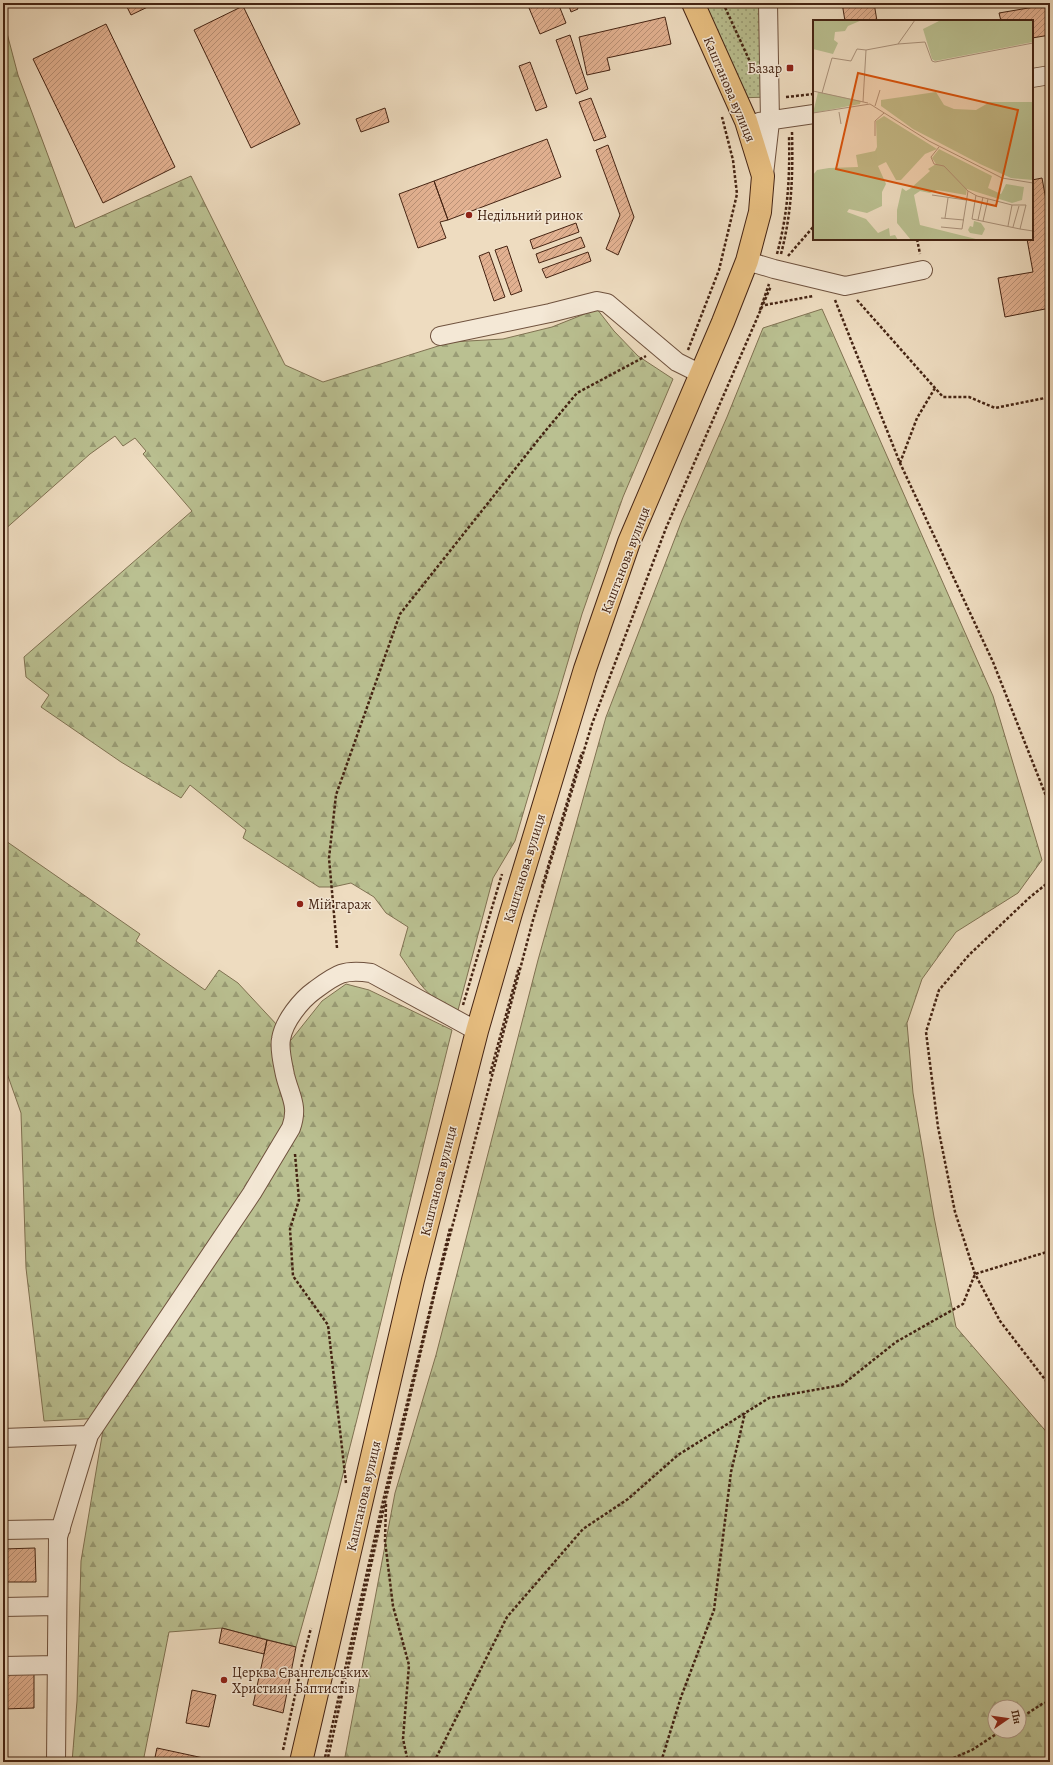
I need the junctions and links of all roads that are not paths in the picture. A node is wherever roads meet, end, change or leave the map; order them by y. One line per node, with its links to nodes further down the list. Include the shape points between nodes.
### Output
1 (693, 3): 6 (main road, Каштанова вулиця)
2 (768, 3): 7 (street)
3 (1050, 75): 4 (street)
4 (1033, 78)
5 (813, 114): 7 (street)
6 (746, 122): 7 (street); 8 (main road, Каштанова вулиця)
7 (770, 122): 8 (street)
8 (763, 176): 9 (main road, Каштанова вулиця, via 760,212)
9 (747, 261): 10 (street, via 838,289); 12 (main road, Каштанова вулиця)
10 (923, 270)
11 (440, 336): 12 (street, via 597,301 607,302 661,349)
12 (692, 370): 13 (main road, Каштанова вулиця, via 585,669)
13 (477, 1031): 14 (street, via 371,973 355,971 336,974 310,993 288,1020 281,1039 285,1075 294,1104 295,1117 291,1128 252,1193); 23 (main road, Каштанова вулиця, via 413,1280)
14 (89, 1435): 15 (street); 16 (street)
15 (3, 1438)
16 (61, 1528): 17 (street); 18 (street, via 58,1537)
17 (3, 1530)
18 (57, 1606): 19 (street); 20 (street)
19 (3, 1607)
20 (56, 1665): 21 (street); 22 (street)
21 (3, 1666)
22 (56, 1762)
23 (301, 1762)

